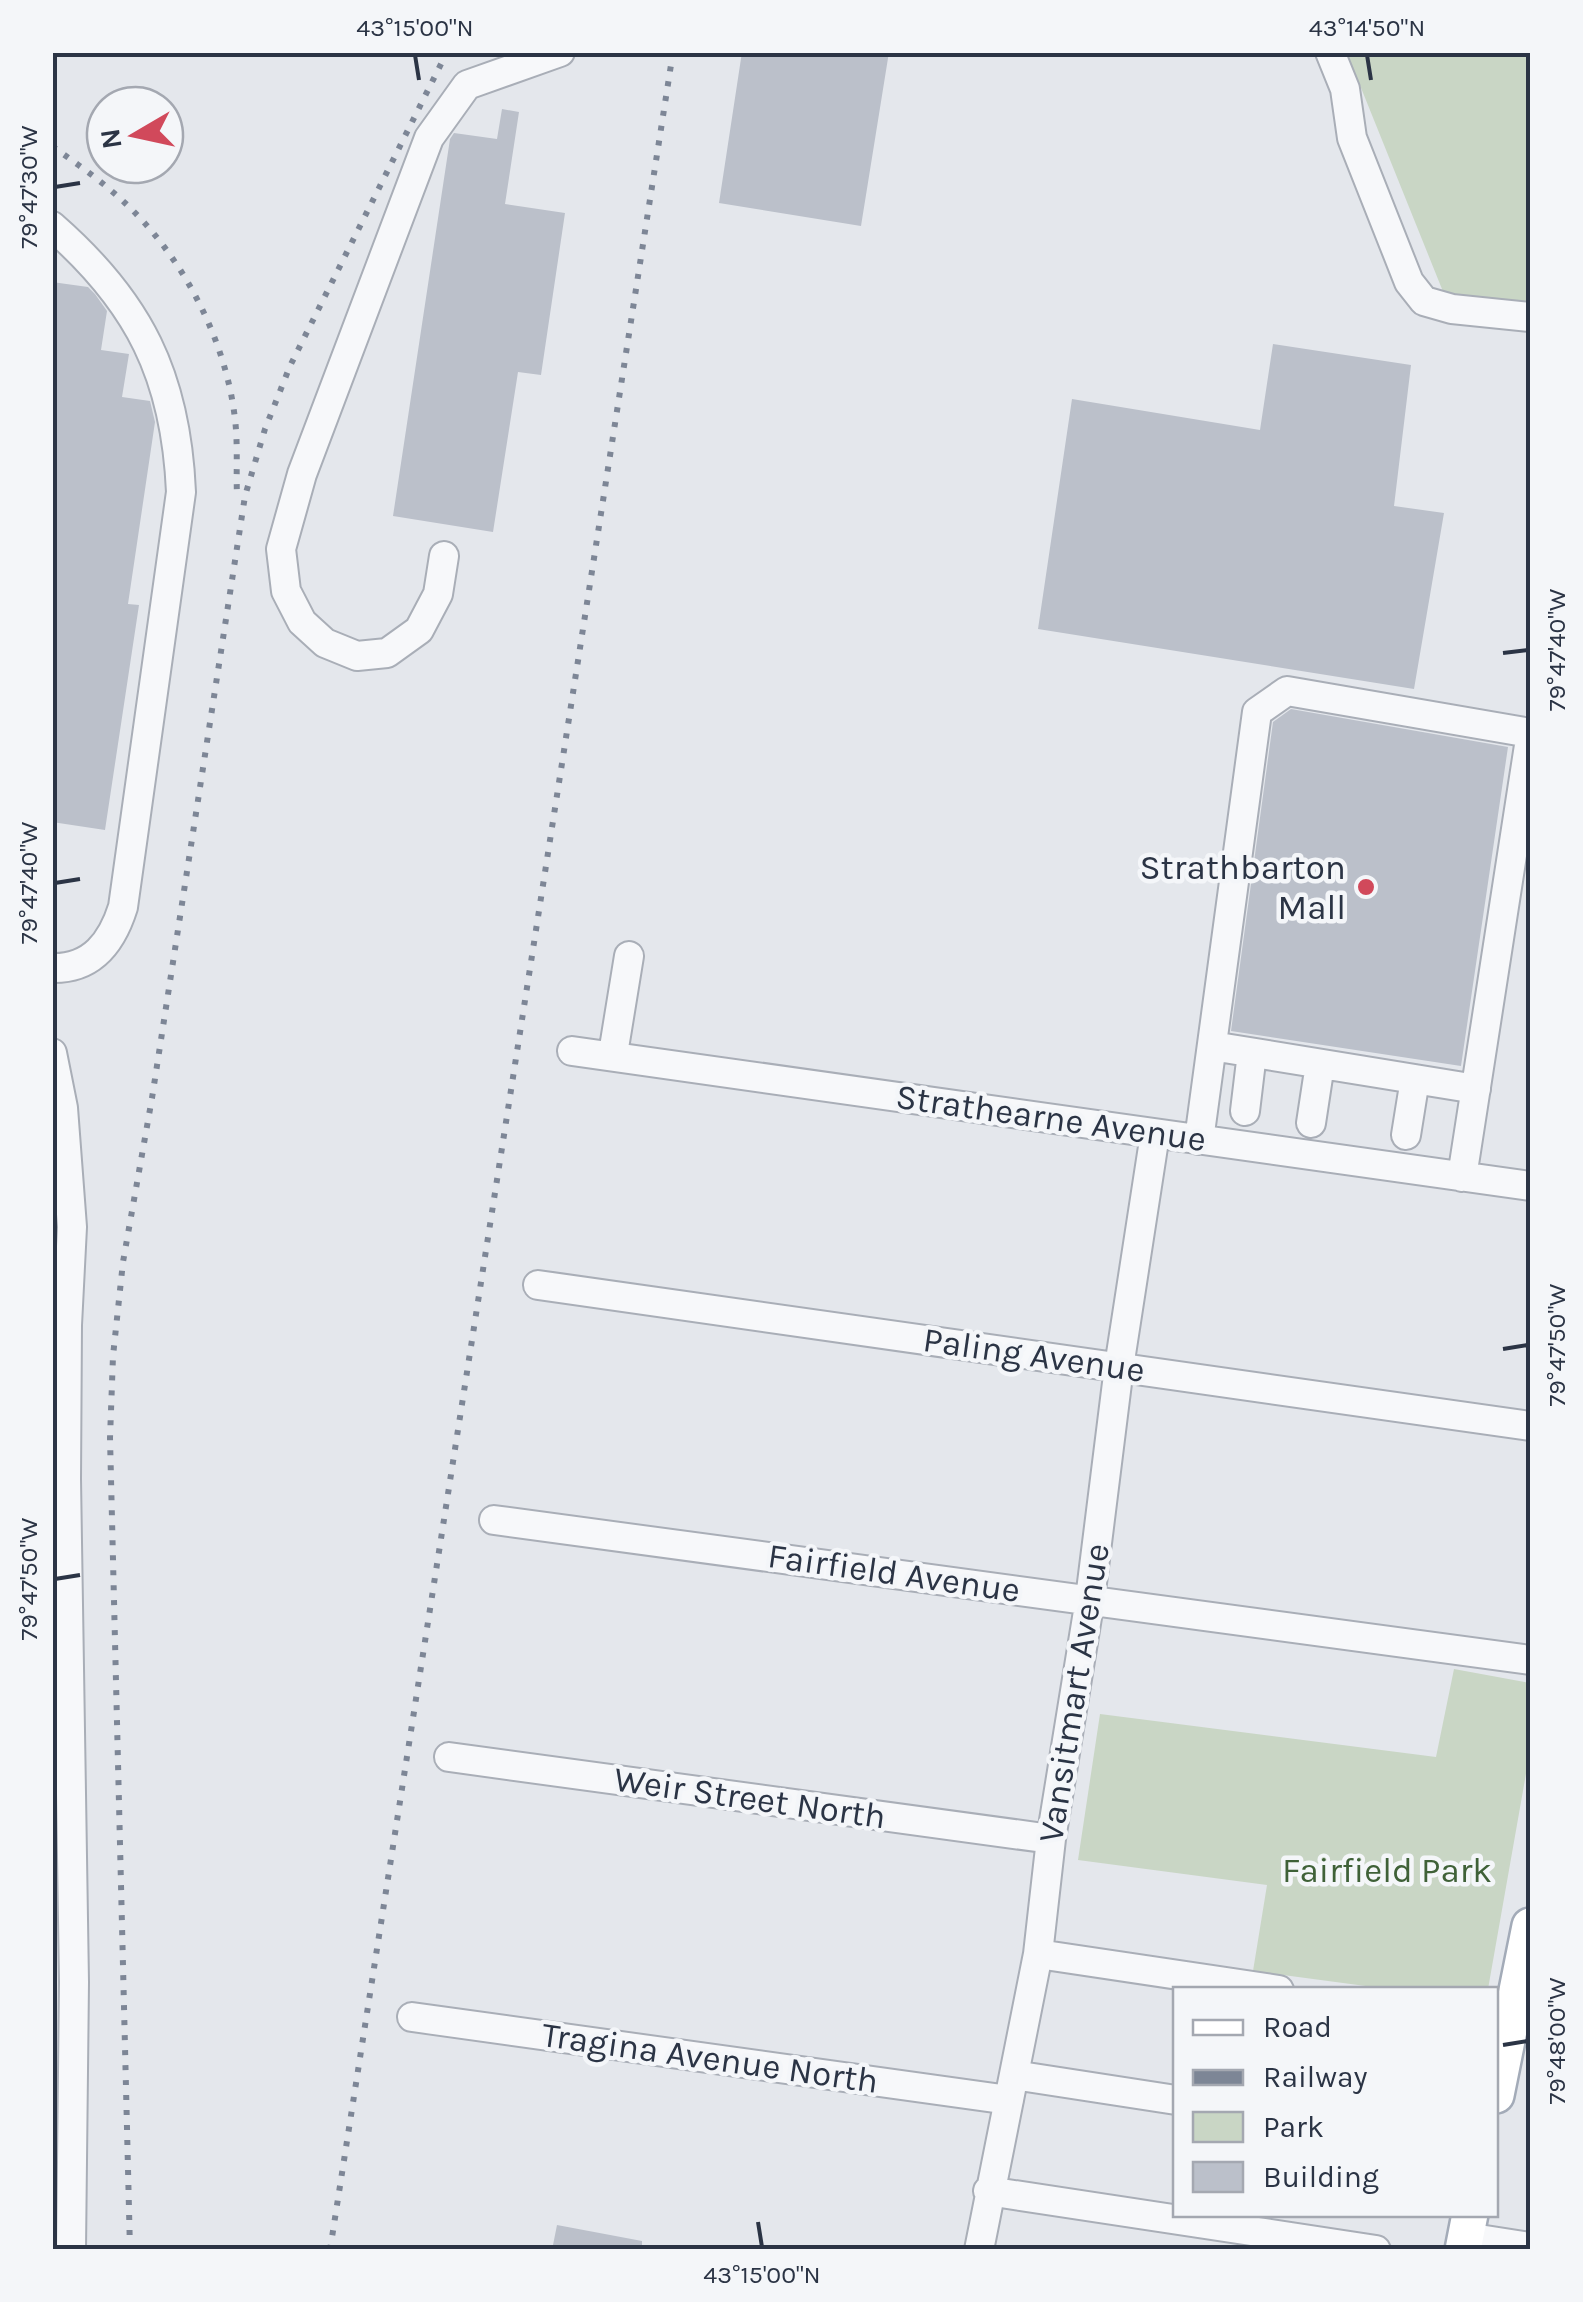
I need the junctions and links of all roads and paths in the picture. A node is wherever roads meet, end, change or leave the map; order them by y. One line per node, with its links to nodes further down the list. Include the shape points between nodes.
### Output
1 (560, 52): 5 (street, via 467,86 429,138 302,474 281,550 286,591 302,622 325,644 357,656 387,653 420,630 438,594)
2 (1330, 52): 4 (street, via 1345,89 1352,138 1408,282 1424,300 1452,309)
3 (52, 226): 8 (street, via 91,260 148,343 179,440 181,492 124,907 102,949 74,967)
4 (1530, 317)
5 (444, 556)
6 (1530, 736): 9 (street, via 1287,691 1257,712); 16 (street)
7 (630, 956): 13 (street)
8 (52, 968)
9 (1212, 1046): 12 (street); 21 (street)
10 (572, 1051): 13 (street, Strathearne Avenue)
11 (52, 1053): 46 (street, via 72,1227 66,1478 74,1982)
12 (1252, 1053): 14 (street); 17 (street)
13 (613, 1054): 19 (street, Strathearne Avenue)
14 (1320, 1064): 15 (street); 18 (street)
15 (1415, 1079): 16 (street); 20 (street)
16 (1476, 1089): 22 (street)
17 (1244, 1111)
18 (1310, 1123)
19 (1155, 1134): 21 (street, Strathearne Avenue); 25 (street, Vansitmart Avenue)
20 (1406, 1135)
21 (1199, 1140): 22 (street, Strathearne Avenue)
22 (1462, 1177): 23 (street, Strathearne Avenue)
23 (1530, 1186)
24 (538, 1285): 25 (street, Paling Avenue)
25 (1119, 1368): 26 (street, Paling Avenue); 28 (street, Vansitmart Avenue)
26 (1530, 1426)
27 (494, 1520): 28 (street, Fairfield Avenue)
28 (1090, 1599): 29 (street, Fairfield Avenue); 31 (street, Vansitmart Avenue)
29 (1530, 1660)
30 (449, 1756): 31 (street, Weir Street North)
31 (1051, 1839): 33 (street, Vansitmart Avenue)
32 (1530, 1926): 35 (main road)
33 (1038, 1954): 34 (street); 38 (street, Vansitmart Avenue)
34 (1259, 1987)
35 (1513, 2015): 37 (main road)
36 (412, 2017): 38 (street, Tragina Avenue North)
37 (1498, 2086)
38 (1011, 2088): 39 (street, Tragina Avenue North); 40 (street, Vansitmart Avenue)
39 (1173, 2100)
40 (988, 2192): 41 (street); 47 (street, Vansitmart Avenue)
41 (1173, 2215)
42 (1185, 2217): 44 (street)
43 (1466, 2234): 45 (street)
44 (1327, 2235): 48 (street)
45 (1530, 2247)
46 (70, 2250)
47 (979, 2250)
48 (1376, 2250)

